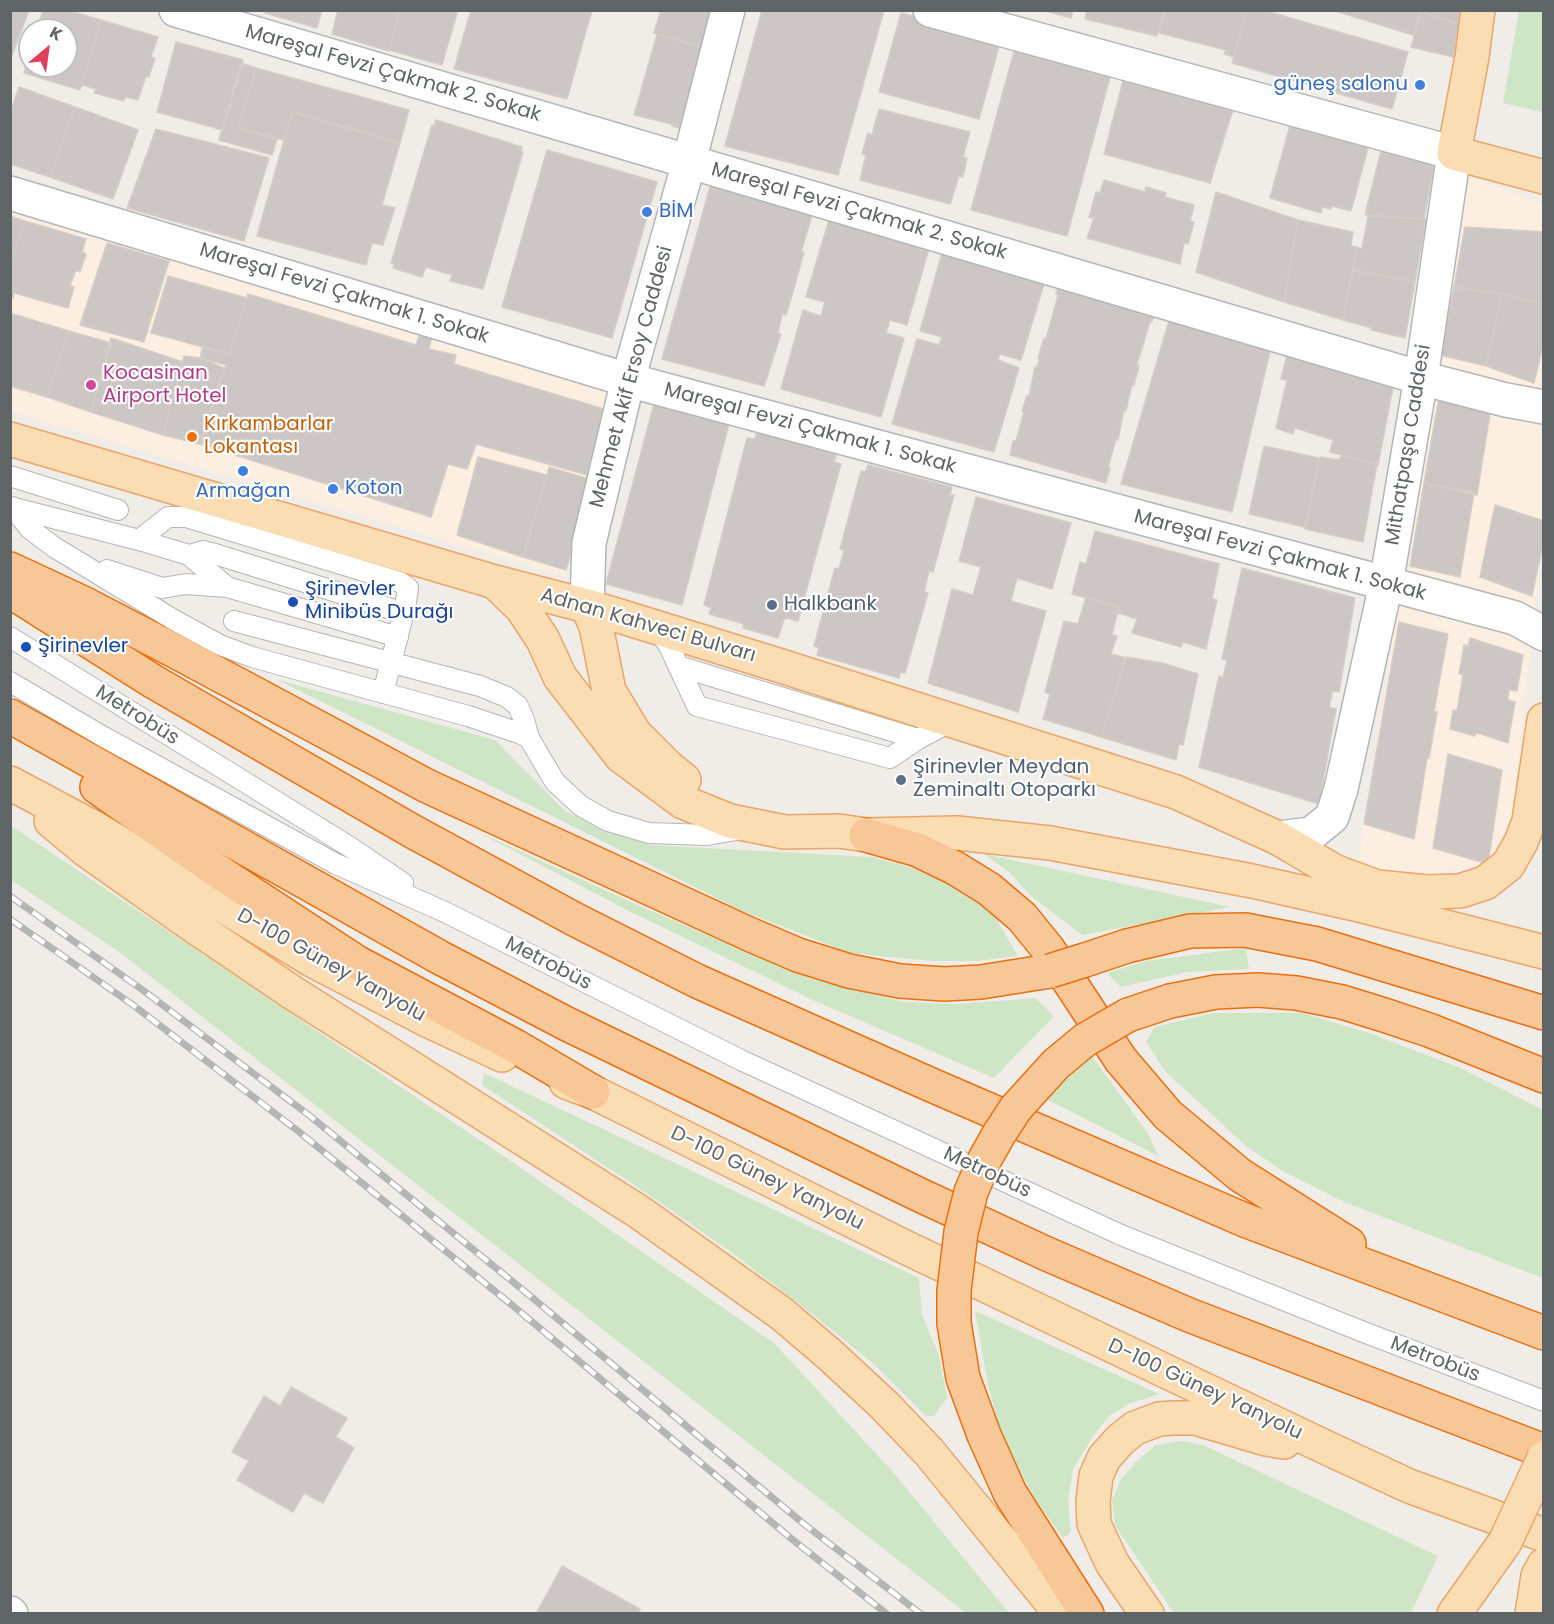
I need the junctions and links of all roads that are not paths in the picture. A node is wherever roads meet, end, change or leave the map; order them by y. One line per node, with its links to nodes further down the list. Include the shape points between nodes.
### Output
1 (177, 10): 6 (street, Mareşal Fevzi Çakmak 2. Sokak)
2 (729, 10): 6 (street, Mehmet Akif Ersoy Caddesi)
3 (930, 10): 5 (street)
4 (1478, 10): 5 (main road, Mithatpaşa Caddesi)
5 (1454, 153): 7 (main road); 9 (street, Mithatpaşa Caddesi)
6 (689, 162): 9 (street, Mareşal Fevzi Çakmak 2. Sokak); 10 (street, Mehmet Akif Ersoy Caddesi)
7 (1544, 177)
8 (10, 193): 10 (street, Mareşal Fevzi Çakmak 1. Sokak)
9 (1421, 378): 11 (street, Mareşal Fevzi Çakmak 2. Sokak); 21 (street, Mithatpaşa Caddesi)
10 (628, 380): 21 (street, Mareşal Fevzi Çakmak 1. Sokak); 24 (street, Mehmet Akif Ersoy Caddesi, via 589,543)
11 (1544, 406)
12 (10, 439): 20 (main road, Adnan Kahveci Bulvarı)
13 (10, 476): 15 (lane)
14 (11, 507): 16 (lane); 18 (lane, via 30,529)
15 (118, 510)
16 (139, 540): 17 (lane); 25 (lane, via 168,518 186,517 400,582 408,588)
17 (189, 555): 22 (lane); 25 (lane, via 202,551 215,554)
18 (72, 558): 22 (lane, via 162,588 186,584); 31 (lane)
19 (10, 569): 48 (highway, bridge, via 83,603 427,786 798,955 849,971 911,982 981,982 1050,971 1190,931 1245,930 1317,944)
20 (495, 582): 24 (main road, Adnan Kahveci Bulvarı); 42 (main road, via 522,608 560,677 621,756 683,802)
21 (1386, 584): 28 (street, Mareşal Fevzi Çakmak 1. Sokak, via 1515,618); 44 (street, Mithatpaşa Caddesi, via 1332,817 1311,834)
22 (233, 588): 26 (lane); 30 (lane)
23 (10, 591): 51 (highway, via 154,682 391,819 697,981 1248,1221)
24 (587, 606): 27 (main road, Adnan Kahveci Bulvarı); 42 (main road, via 597,626 609,692 635,734 668,768)
25 (404, 613): 30 (lane)
26 (234, 621): 31 (lane); 32 (lane)
27 (655, 627): 33 (lane, via 664,636); 36 (main road, Adnan Kahveci Bulvarı)
28 (1544, 634)
29 (10, 637): 46 (lane, Metrobüs, via 350,847)
30 (398, 638): 32 (lane)
31 (228, 648): 35 (lane)
32 (392, 662): 35 (lane); 39 (lane, via 507,697 518,706)
33 (678, 666): 40 (lane); 40 (lane, via 697,706 890,758)
34 (10, 682): 46 (lane, Metrobüs, via 336,864)
35 (383, 693): 39 (lane, via 468,716)
36 (954, 720): 40 (lane); 44 (main road, Adnan Kahveci Bulvarı, via 1176,792)
37 (1544, 720): 44 (main road, via 1529,821 1508,865 1485,883 1460,891 1377,887 1334,871)
38 (20, 721): 50 (highway, via 97,787 358,963); 55 (highway, via 449,962 567,1024 911,1191 1189,1315)
39 (529, 738): 42 (lane, via 555,782 581,806 608,821 649,833 696,835)
40 (918, 739)
41 (10, 785): 50 (main road, D-100 Güney Yanyolu, via 100,831 371,992 507,1058); 60 (main road, via 86,850 188,922 639,1212 782,1314 830,1354 929,1452)
42 (743, 823): 43 (main road, via 785,832)
43 (866, 835): 45 (main road, via 957,832 1050,843 1162,862); 51 (highway, via 918,850 988,889 1022,917 1048,949 1121,1060 1168,1115 1240,1175)
44 (1278, 838): 45 (main road)
45 (1363, 906): 47 (main road)
46 (445, 912): 53 (lane, Metrobüs, via 743,1061 1121,1235)
47 (1544, 952)
48 (1544, 1013)
49 (1544, 1076): 61 (highway, bridge, via 1342,1002 1296,993 1216,992 1128,1015 1084,1040 1016,1108 985,1159 971,1192 961,1232 954,1323 963,1378 1010,1493)
50 (593, 1092): 54 (main road, D-100 Güney Yanyolu, via 907,1248)
51 (1414, 1285): 52 (highway)
52 (1544, 1333)
53 (1544, 1401)
54 (1325, 1447): 57 (main road, D-100 Güney Yanyolu, via 1409,1486); 62 (main road, via 1266,1439 1195,1418 1153,1421 1120,1440 1104,1458 1096,1476 1094,1524 1112,1563)
55 (1544, 1451)
56 (1544, 1458): 58 (main road, bridge)
57 (1544, 1535)
58 (1505, 1542): 63 (main road); 64 (main road)
59 (1541, 1570): 65 (main road); 66 (main road)
60 (1060, 1614)
61 (1087, 1614)
62 (1147, 1614)
63 (1454, 1614)
64 (1475, 1614)
65 (1521, 1614)
66 (1532, 1614)

